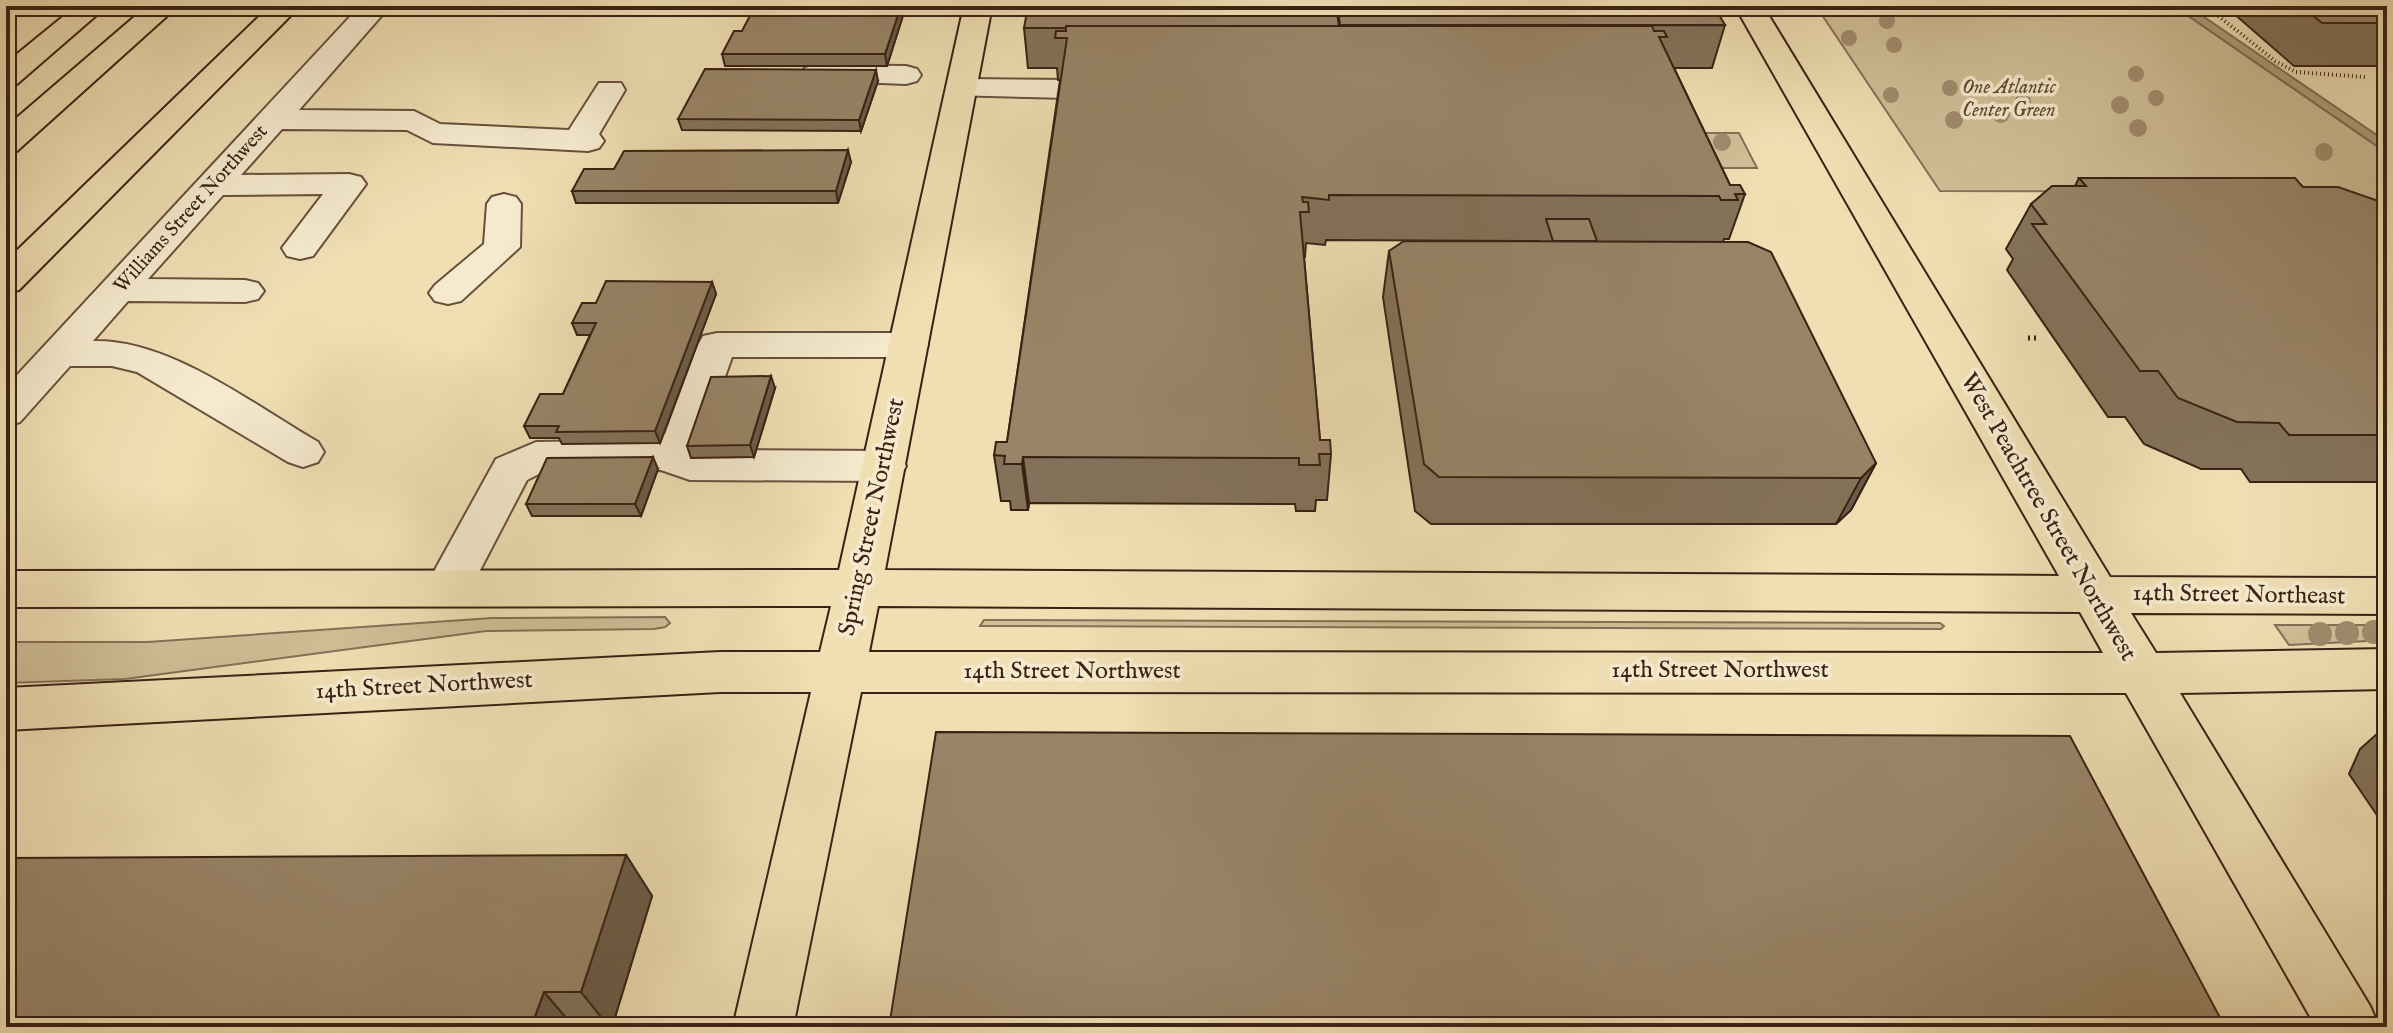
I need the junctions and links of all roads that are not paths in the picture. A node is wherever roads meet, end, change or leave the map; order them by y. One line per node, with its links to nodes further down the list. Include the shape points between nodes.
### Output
1 (93, 6): 9 (main road)
2 (164, 6): 14 (main road)
3 (286, 6): 18 (main road)
4 (376, 6): 13 (street, Williams Street Northwest)
5 (978, 6): 10 (main road, Spring Street Northwest)
6 (1749, 6): 31 (main road, West Peachtree Street Northwest)
7 (781, 74): 8 (street)
8 (906, 75)
9 (6, 78)
10 (961, 88): 11 (street); 22 (main road, Spring Street Northwest)
11 (1069, 89)
12 (610, 90): 13 (street, via 584,140 433,133 414,121)
13 (272, 119): 15 (street, Williams Street Northwest)
14 (6, 144)
15 (213, 185): 17 (street, via 349,184); 19 (street, Williams Street Northwest)
16 (504, 204): 21 (street, via 502,247)
17 (300, 248)
18 (6, 282)
19 (118, 290): 20 (street); 23 (street, Williams Street Northwest)
20 (245, 291)
21 (448, 293)
22 (909, 345): 26 (street, via 717,345 683,442); 27 (main road, Spring Street Northwest)
23 (60, 354): 24 (street, Williams Street Northwest); 25 (street, via 112,353 150,362)
24 (6, 412)
25 (303, 452)
26 (665, 455): 27 (street, via 690,465); 28 (street, via 522,461 511,470)
27 (885, 466): 30 (main road, Spring Street Northwest)
28 (449, 586): 29 (main road); 30 (main road)
29 (6, 589)
30 (857, 589): 31 (main road); 34 (main road, Spring Street Northwest)
31 (2092, 593): 32 (main road, 14th Street Northeast); 35 (main road, West Peachtree Street Northwest)
32 (2387, 596)
33 (2387, 669): 35 (main road)
34 (839, 671): 35 (main road, 14th Street Northwest); 36 (main road, 14th Street Northwest, via 471,683); 37 (main road, Spring Street Northwest)
35 (2139, 671): 38 (main road, West Peachtree Street Northwest)
36 (6, 709)
37 (763, 1027)
38 (2349, 1027)

